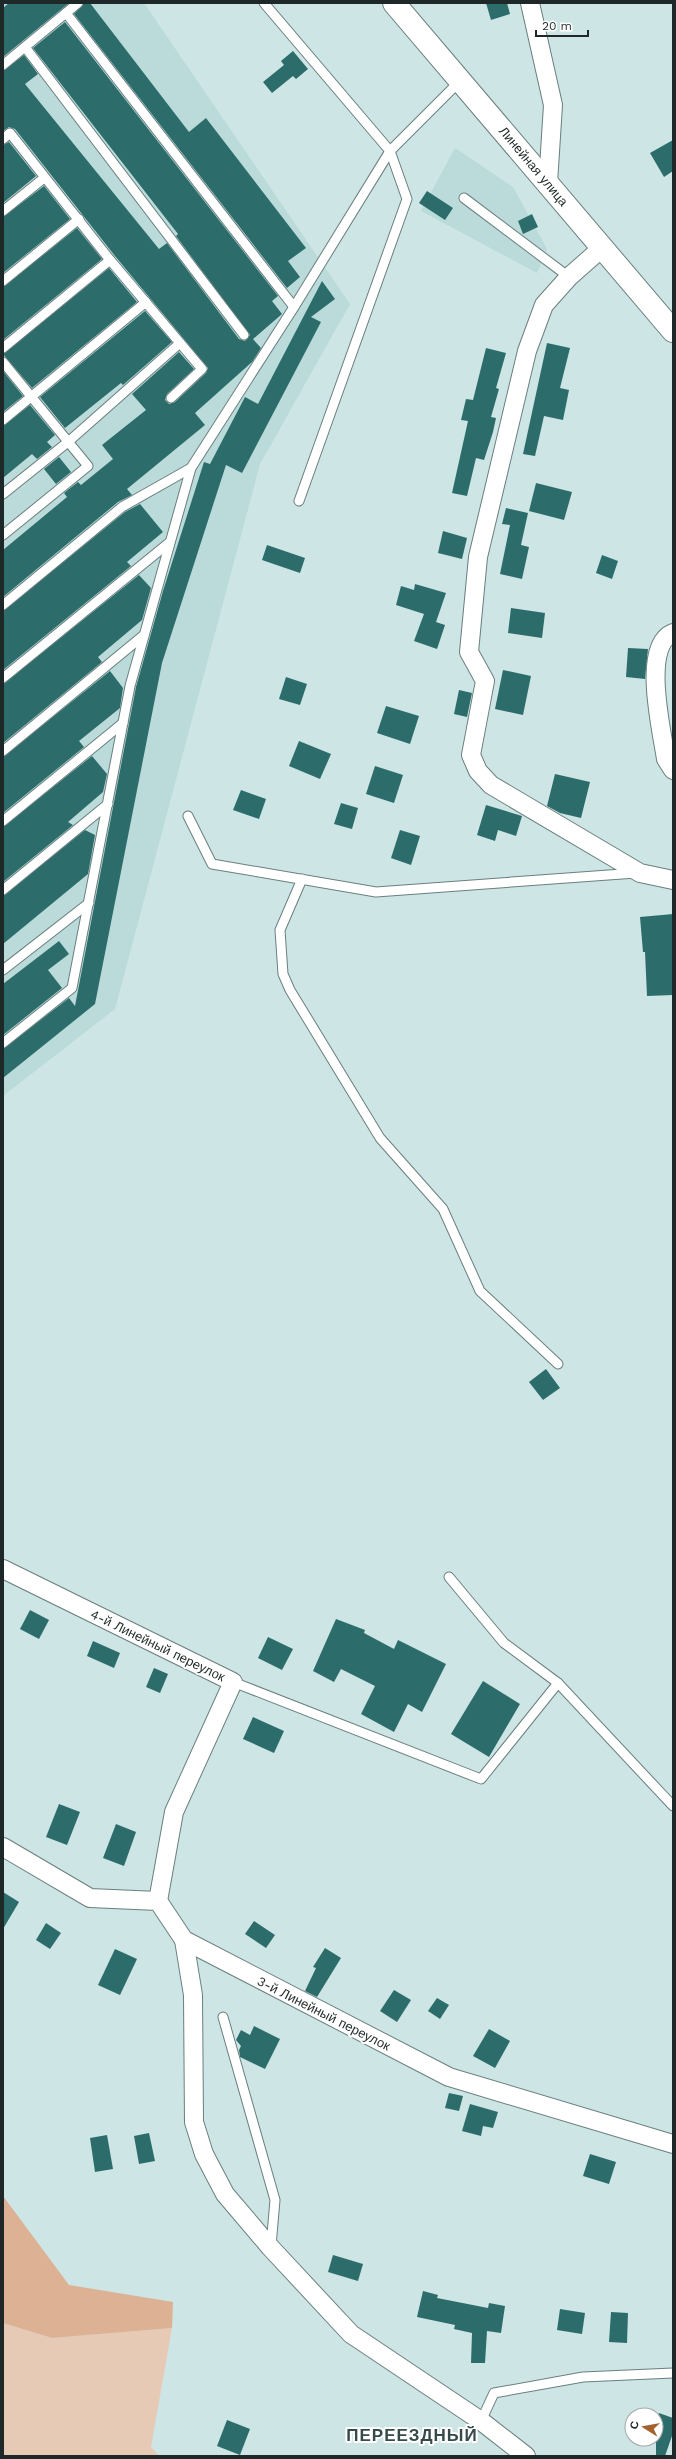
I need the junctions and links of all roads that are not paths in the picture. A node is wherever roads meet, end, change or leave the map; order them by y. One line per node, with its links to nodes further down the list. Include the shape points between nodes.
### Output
1 (78, 3): 5 (lane)
2 (264, 3): 10 (lane)
3 (394, 3): 8 (street, Линейная улица)
4 (530, 3): 12 (street, via 553,105)
5 (66, 13): 6 (lane); 21 (lane)
6 (25, 47): 7 (lane); 23 (lane)
7 (3, 65)
8 (461, 80): 10 (lane); 12 (street, Линейная улица)
9 (3, 139): 11 (lane, via 10,133)
10 (390, 151): 21 (lane); 33 (lane, via 407,199)
11 (44, 178): 14 (lane); 15 (lane)
12 (548, 183): 16 (street, Линейная улица)
13 (464, 198): 18 (lane)
14 (3, 211)
15 (79, 219): 17 (lane); 19 (lane)
16 (603, 247): 18 (street); 22 (street, Линейная улица)
17 (110, 260): 20 (lane); 25 (lane)
18 (569, 277): 46 (street, via 544,305 527,351 478,557 469,652 485,681 471,755 478,770 491,785)
19 (3, 281)
20 (146, 302): 24 (lane); 27 (lane)
21 (294, 307): 31 (lane)
22 (673, 331)
23 (244, 335)
24 (180, 343): 28 (lane, via 202,369); 30 (lane)
25 (3, 348)
26 (3, 362): 27 (lane)
27 (31, 397): 29 (lane); 30 (lane)
28 (171, 398)
29 (3, 420)
30 (68, 442): 32 (lane); 34 (lane, via 88,466)
31 (191, 468): 35 (lane); 36 (lane, via 122,507)
32 (3, 494)
33 (299, 501)
34 (3, 535)
35 (170, 542): 38 (lane); 39 (lane)
36 (3, 605)
37 (673, 633): 42 (street, via 665,636 657,651 655,674 666,759)
38 (144, 636): 40 (lane); 41 (lane)
39 (3, 678)
40 (123, 723): 43 (lane); 45 (lane)
41 (3, 750)
42 (673, 770)
43 (108, 804): 49 (lane); 50 (lane)
44 (188, 816): 47 (lane, via 212,864)
45 (3, 820)
46 (640, 873): 47 (lane, via 376,892); 48 (street)
47 (302, 879): 53 (lane, via 280,930 282,974 290,990 380,1138 443,1209 480,1291)
48 (673, 880)
49 (3, 890)
50 (89, 903): 51 (lane); 52 (lane, via 72,988)
51 (3, 970)
52 (3, 1043)
53 (558, 1364)
54 (3, 1569): 56 (street, 4-й Линейный переулок)
55 (449, 1577): 57 (lane, via 504,1643)
56 (233, 1682): 57 (lane, via 481,1779); 60 (street, 4-й Линейный переулок, via 174,1812)
57 (558, 1683): 58 (lane)
58 (673, 1806)
59 (3, 1847): 60 (street, via 90,1898)
60 (158, 1900): 61 (street, 3-й Линейный переулок)
61 (184, 1940): 63 (street, 3-й Линейный переулок, via 449,2077); 64 (street, via 193,1995 194,2122 204,2154 225,2194)
62 (223, 2017): 64 (lane, via 275,2200)
63 (673, 2144)
64 (270, 2247): 66 (street, via 351,2334)
65 (673, 2373): 66 (lane, via 583,2377 494,2393)
66 (481, 2421): 67 (street)
67 (526, 2456)

